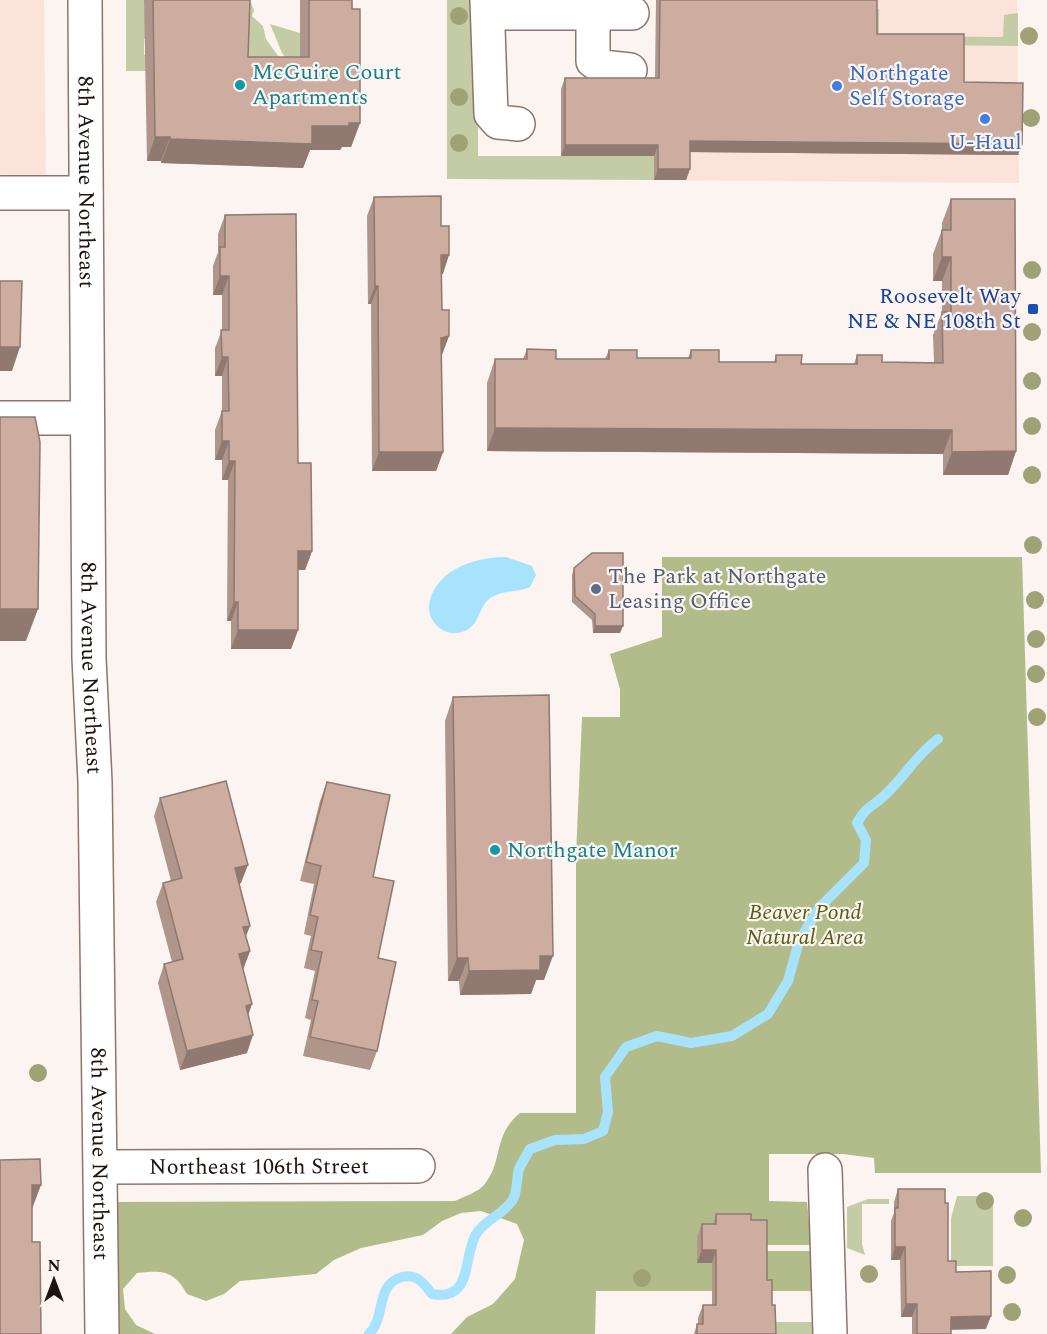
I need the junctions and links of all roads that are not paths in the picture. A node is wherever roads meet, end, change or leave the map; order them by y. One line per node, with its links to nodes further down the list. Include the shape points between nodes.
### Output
1 (86, 0): 8 (street, 8th Avenue Northeast)
2 (487, 7): 3 (street); 6 (street, via 491,114 498,122)
3 (593, 13): 4 (street); 5 (street, via 593,61 602,67)
4 (632, 13)
5 (630, 70)
6 (518, 124)
7 (0, 193): 8 (street)
8 (86, 193): 10 (street, 8th Avenue Northeast)
9 (0, 418): 10 (street)
10 (87, 418): 12 (street, 8th Avenue Northeast)
11 (417, 1166): 12 (street, Northeast 106th Street)
12 (101, 1167): 14 (street, 8th Avenue Northeast)
13 (825, 1170): 15 (street)
14 (102, 1334)
15 (830, 1334)

